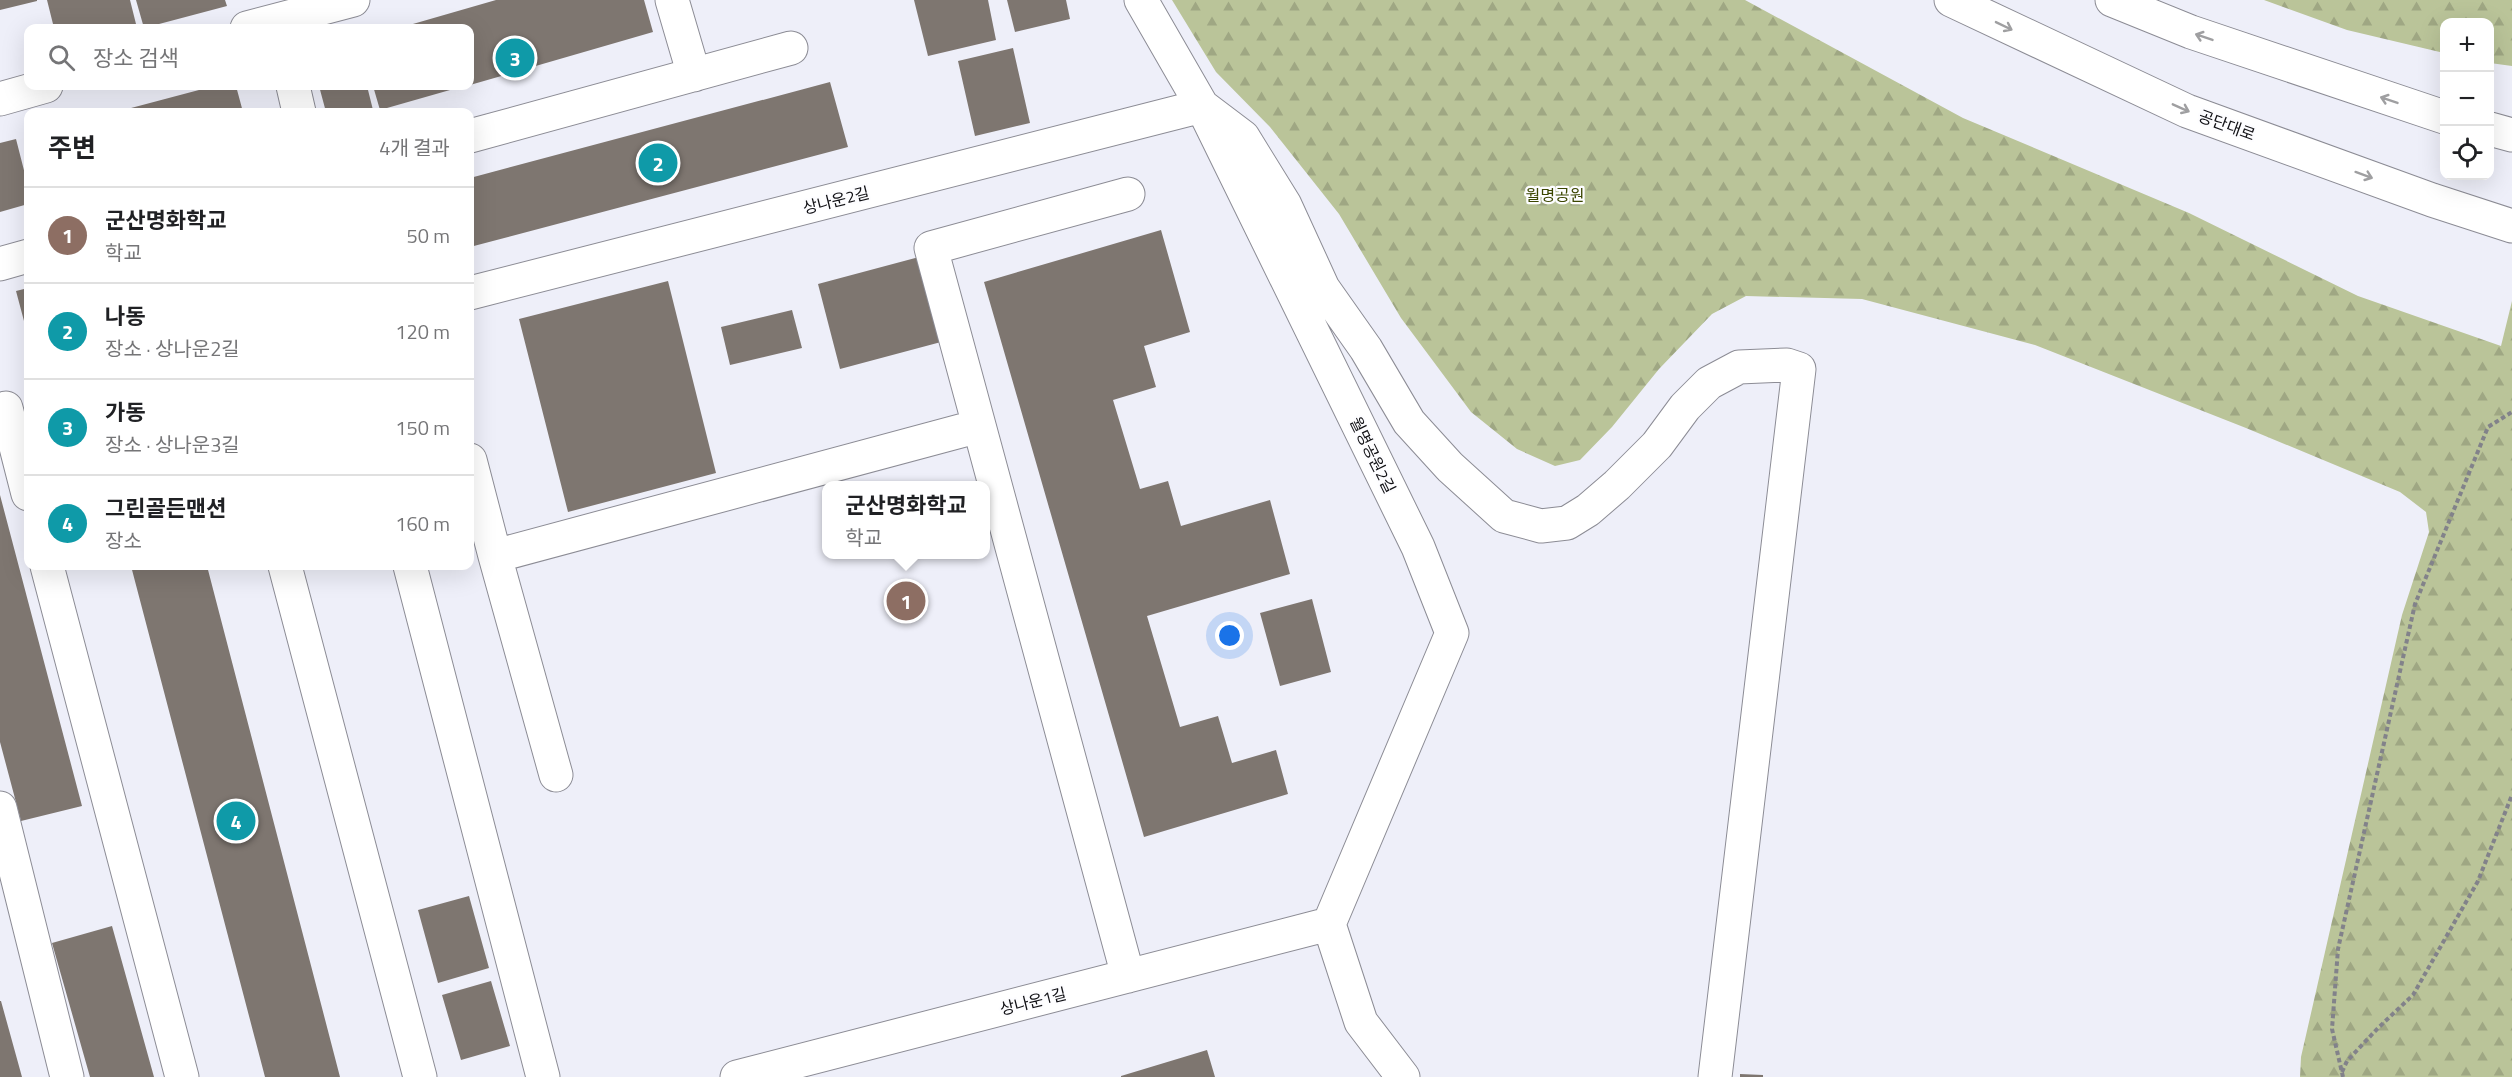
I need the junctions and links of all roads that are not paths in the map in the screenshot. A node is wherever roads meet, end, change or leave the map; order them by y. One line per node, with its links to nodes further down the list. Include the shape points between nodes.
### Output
1 (353, 0): 6 (street)
2 (672, 0): 8 (street)
3 (1141, 0): 12 (street, 월명공원2길)
4 (1951, 0): 19 (street, 공단대로, one-way to 19, via 2187,111)
5 (2112, 0): 14 (street, one-way to 5, via 2191,32)
6 (270, 19)
7 (790, 48): 8 (street)
8 (694, 75): 16 (street)
9 (32, 90): 11 (street)
10 (294, 90): 13 (street)
11 (0, 99)
12 (1202, 106): 22 (street, 상나운2길); 34 (street, 월명공원2길, via 1418,547 1452,633); 42 (street, via 1242,137 1285,205 1323,288 1366,349 1409,422 1450,467 1504,516 1541,526 1568,523 1617,485 1709,383 1739,367 1786,365 1799,369)
13 (298, 108)
14 (2440, 115)
15 (2494, 130): 17 (street)
16 (474, 135)
17 (2512, 135)
18 (1128, 194): 24 (street, via 931,248)
19 (2512, 226)
20 (24, 257): 21 (street)
21 (0, 264)
22 (474, 292)
23 (11, 406): 25 (street)
24 (979, 426): 27 (street); 35 (street)
25 (24, 473)
26 (474, 475): 27 (street)
27 (495, 556): 31 (street)
28 (48, 570): 37 (street)
29 (286, 570): 38 (street)
30 (411, 570): 39 (street)
31 (556, 775)
32 (0, 808): 33 (street)
33 (8, 877): 36 (street)
34 (1329, 924): 35 (street, 상나운1길); 41 (street, via 1361,1022)
35 (1128, 976): 40 (street, 상나운1길)
36 (67, 1077)
37 (182, 1077)
38 (420, 1077)
39 (543, 1077)
40 (737, 1077)
41 (1403, 1077)
42 (1716, 1077)

